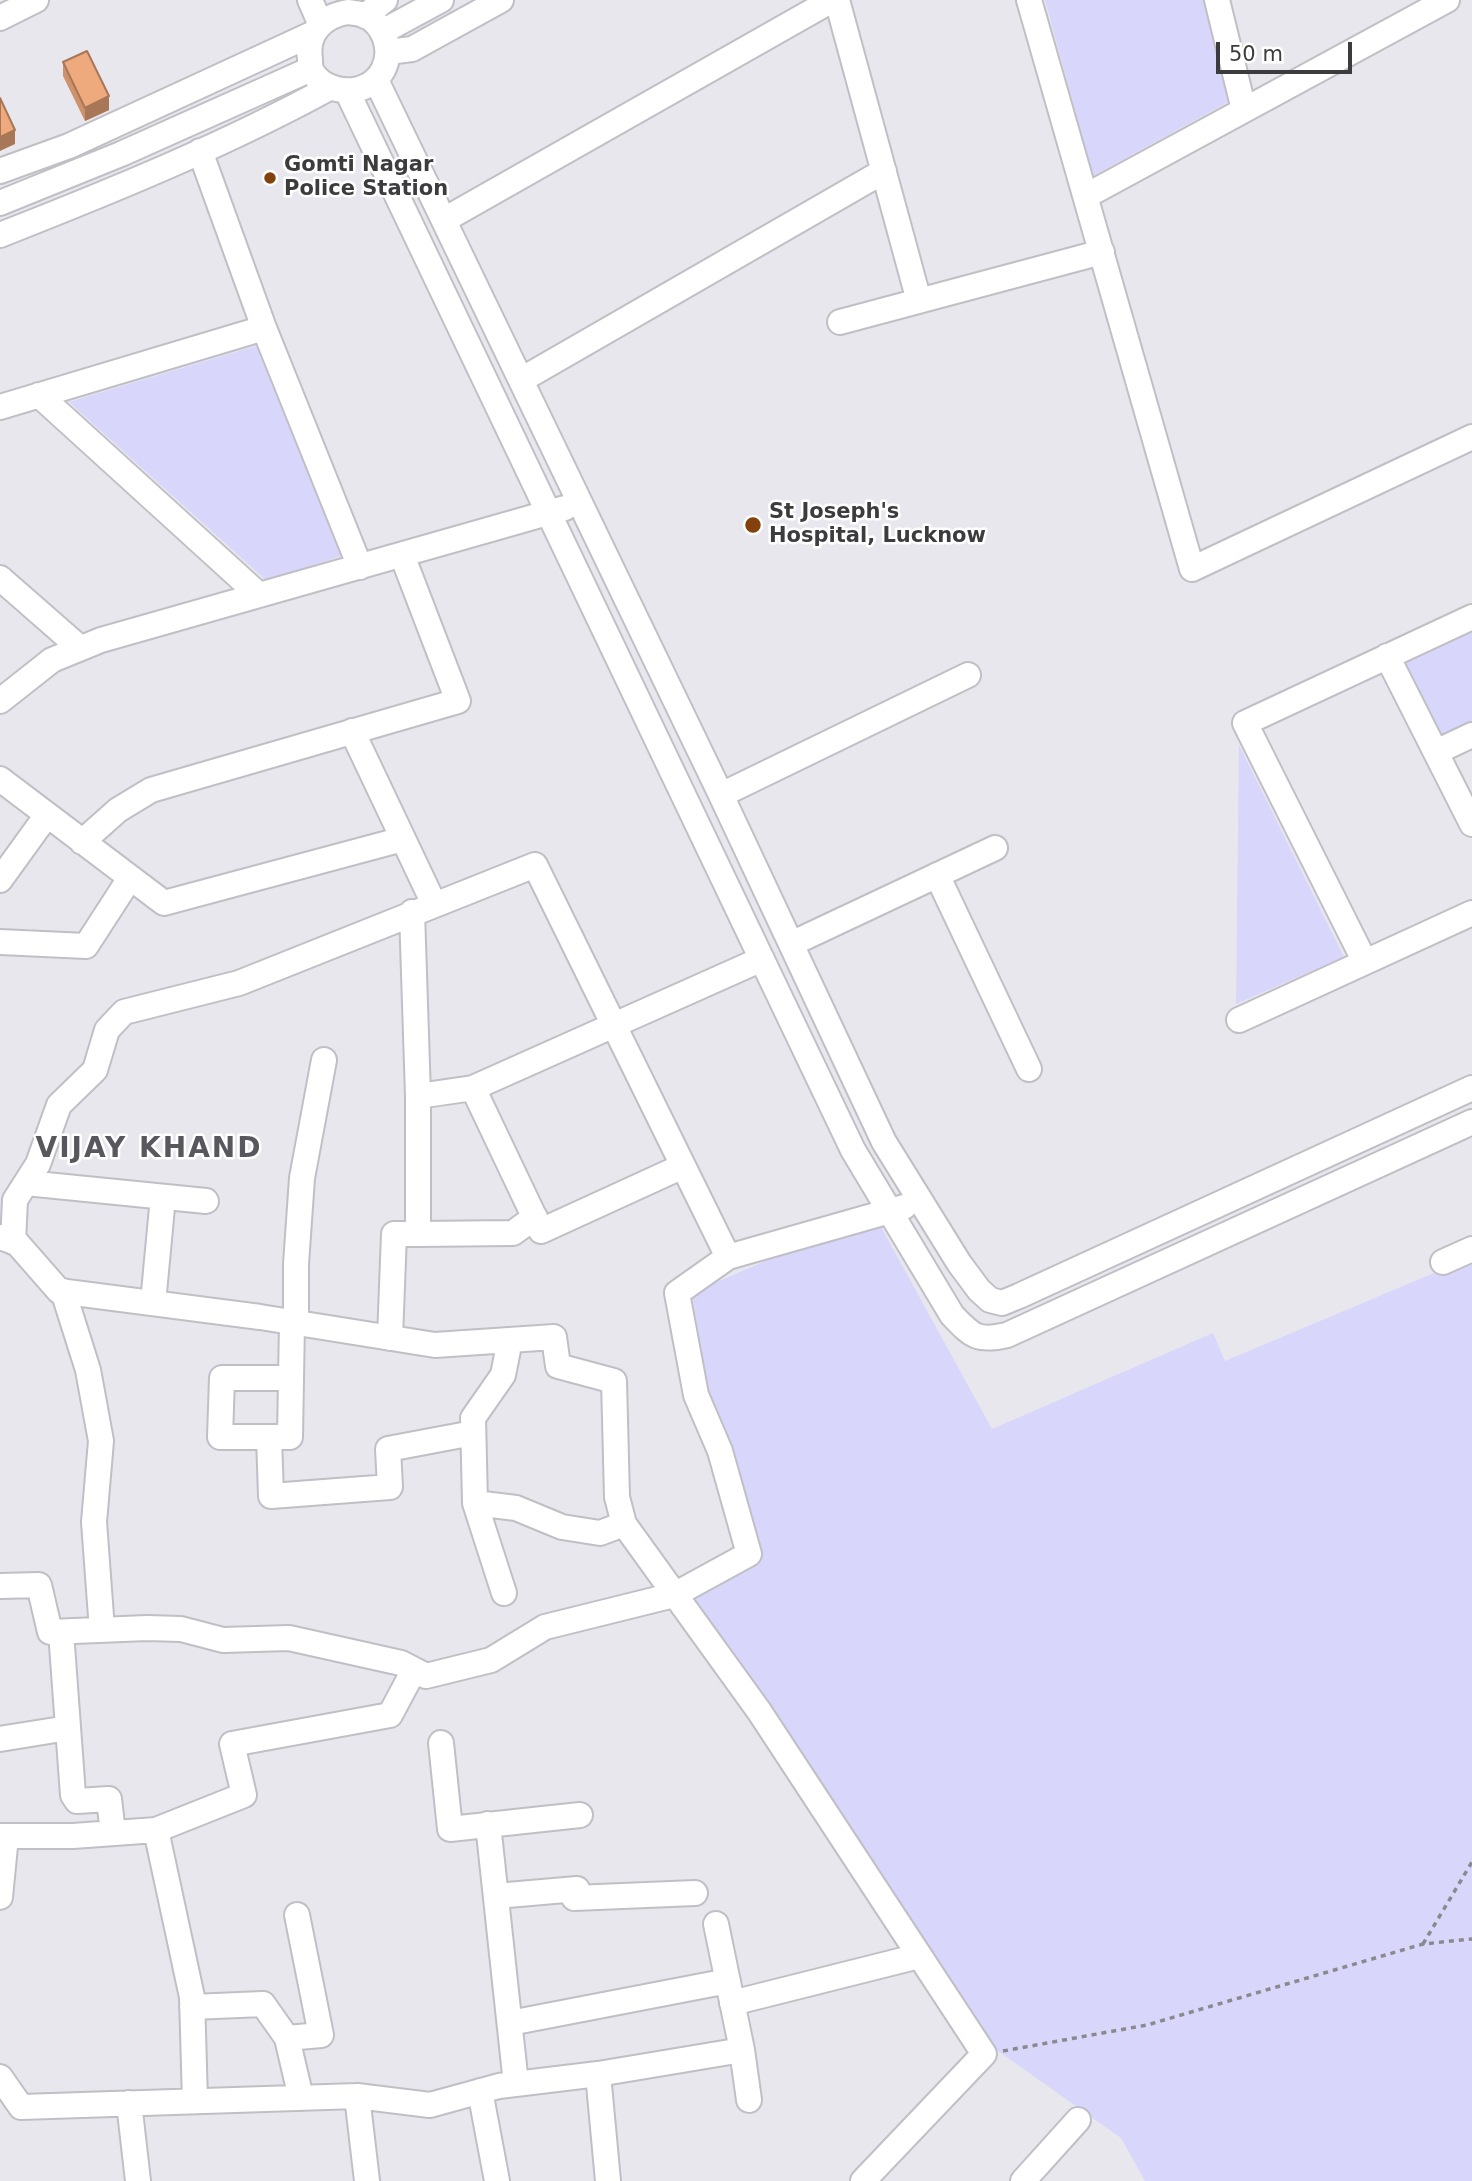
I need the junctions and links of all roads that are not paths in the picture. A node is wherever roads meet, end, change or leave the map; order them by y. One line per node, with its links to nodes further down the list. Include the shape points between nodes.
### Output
1 (37, 0): 11 (street)
2 (310, 0): 13 (street)
3 (385, 0): 12 (street)
4 (441, 0): 12 (street)
5 (501, 0): 12 (street, via 412,49)
6 (834, 0): 20 (street); 23 (street)
7 (1029, 0): 21 (street)
8 (1217, 0): 17 (street)
9 (1447, 0): 10 (street)
10 (1414, 8): 17 (street)
11 (0, 18)
12 (365, 22): 13 (street, via 335,14); 15 (street, via 384,69)
13 (316, 29): 14 (street, via 308,50); 19 (street, via 69,146)
14 (311, 69): 16 (street); 22 (street)
15 (376, 80): 16 (street, via 361,89); 23 (street)
16 (339, 89): 18 (street); 34 (street)
17 (1244, 110): 21 (street)
18 (200, 151): 24 (street); 28 (street)
19 (0, 171)
20 (884, 172): 26 (street); 29 (street)
21 (1086, 196): 25 (street)
22 (0, 203)
23 (443, 220): 29 (street)
24 (0, 235)
25 (1102, 252): 26 (street); 32 (street, via 1192,569)
26 (919, 301): 27 (street)
27 (841, 321)
28 (264, 328): 30 (street); 36 (street)
29 (521, 380): 33 (street)
30 (39, 395): 31 (street); 38 (street)
31 (0, 407)
32 (1472, 437)
33 (581, 503): 34 (street); 48 (street)
34 (550, 513): 35 (street); 61 (street)
35 (402, 555): 36 (street); 44 (street, via 458,701)
36 (360, 567): 38 (street)
37 (0, 578): 40 (street)
38 (259, 595): 40 (street)
39 (1472, 617): 41 (street)
40 (80, 648): 43 (street, via 52,660)
41 (1387, 656): 46 (street); 62 (street, via 1245,723)
42 (968, 675): 48 (street)
43 (0, 701)
44 (352, 732): 51 (street); 52 (street, via 151,790 118,810)
45 (1472, 735): 46 (street)
46 (1436, 752): 50 (street)
47 (0, 779): 49 (street)
48 (721, 795): 60 (street)
49 (47, 815): 52 (street); 56 (street)
50 (1472, 824)
51 (403, 839): 55 (street, via 164,903); 57 (street)
52 (82, 842): 55 (street)
53 (995, 848): 54 (street)
54 (937, 875): 60 (street); 66 (street)
55 (130, 878): 59 (street, via 86,946)
56 (0, 880)
57 (423, 908): 64 (street, via 535,865); 69 (street); 72 (street, via 239,982 124,1012 107,1030 95,1070 59,1105 38,1164)
58 (1472, 913): 62 (street)
59 (0, 942)
60 (792, 944): 74 (street, via 884,1142)
61 (762, 959): 64 (street); 76 (street, via 853,1150)
62 (1365, 962): 63 (street)
63 (1239, 1020)
64 (614, 1025): 67 (street); 71 (street)
65 (324, 1060): 85 (street, via 302,1178)
66 (1029, 1069)
67 (473, 1088): 69 (street); 77 (street)
68 (1472, 1088): 74 (street, via 1002,1303 979,1290)
69 (418, 1096): 78 (street)
70 (1472, 1122): 76 (street, via 1007,1335 988,1339 972,1335 952,1315)
71 (683, 1166): 77 (street, via 541,1231); 81 (street)
72 (26, 1183): 73 (street); 79 (street, via 15,1200)
73 (163, 1196): 75 (street); 84 (street)
74 (920, 1200): 76 (street)
75 (206, 1201)
76 (890, 1212): 81 (street)
77 (535, 1217): 78 (street, via 513,1233)
78 (418, 1234): 86 (street, via 394,1234)
79 (6, 1239): 83 (street, via 18,1243)
80 (1472, 1249): 82 (street)
81 (728, 1257): 95 (street, via 677,1293 696,1395 720,1451 749,1554)
82 (1443, 1262)
83 (62, 1291): 84 (street); 96 (street, via 88,1370 101,1441 94,1522)
84 (153, 1303): 85 (street)
85 (294, 1323): 86 (street); 88 (street)
86 (390, 1338): 87 (street, via 435,1345)
87 (510, 1340): 89 (street, via 503,1375 473,1418); 92 (street, via 554,1337 558,1366 614,1381 617,1497)
88 (291, 1378): 90 (street, via 290,1437); 90 (street, via 222,1378 220,1437)
89 (473, 1433): 90 (street, via 388,1449 390,1487 271,1496); 91 (street)
90 (269, 1437)
91 (475, 1503): 92 (street, via 516,1508 562,1527 600,1533); 94 (street)
92 (624, 1524): 95 (street)
93 (0, 1586): 97 (street, via 39,1585 50,1632)
94 (504, 1593)
95 (674, 1595): 98 (street, via 545,1627 491,1661 426,1676); 112 (street, via 759,1711)
96 (102, 1630): 97 (street); 98 (street, via 181,1629 223,1640 289,1638 401,1663)
97 (61, 1632): 99 (street)
98 (414, 1670): 104 (street, via 390,1715 232,1744 244,1795)
99 (68, 1728): 100 (street); 105 (street, via 73,1795 77,1801 109,1799)
100 (0, 1739)
101 (441, 1743): 103 (street, via 450,1829)
102 (580, 1815): 103 (street)
103 (488, 1824): 108 (street)
104 (156, 1830): 105 (street); 114 (street)
105 (113, 1833): 106 (street)
106 (3, 1836): 109 (street)
107 (695, 1892): 108 (street, via 574,1898 577,1889)
108 (496, 1896): 115 (street)
109 (0, 1897)
110 (297, 1915): 116 (street, via 321,2035)
111 (716, 1924): 113 (street)
112 (919, 1956): 113 (street); 133 (street, via 984,2054)
113 (730, 1992): 115 (street); 117 (street)
114 (192, 2007): 116 (street, via 263,2004); 125 (street)
115 (510, 2024): 120 (street)
116 (287, 2038): 123 (street)
117 (742, 2050): 118 (street); 124 (street)
118 (598, 2074): 120 (street); 132 (street)
119 (0, 2077): 127 (street)
120 (516, 2084): 121 (street)
121 (480, 2091): 122 (street, via 430,2105); 131 (street)
122 (357, 2096): 123 (street); 130 (street)
123 (302, 2098): 125 (street)
124 (749, 2100)
125 (195, 2101): 126 (street)
126 (129, 2103): 127 (street); 129 (street)
127 (10, 2113)
128 (1078, 2120): 134 (street)
129 (138, 2181)
130 (367, 2181)
131 (497, 2181)
132 (608, 2181)
133 (863, 2181)
134 (1023, 2181)

